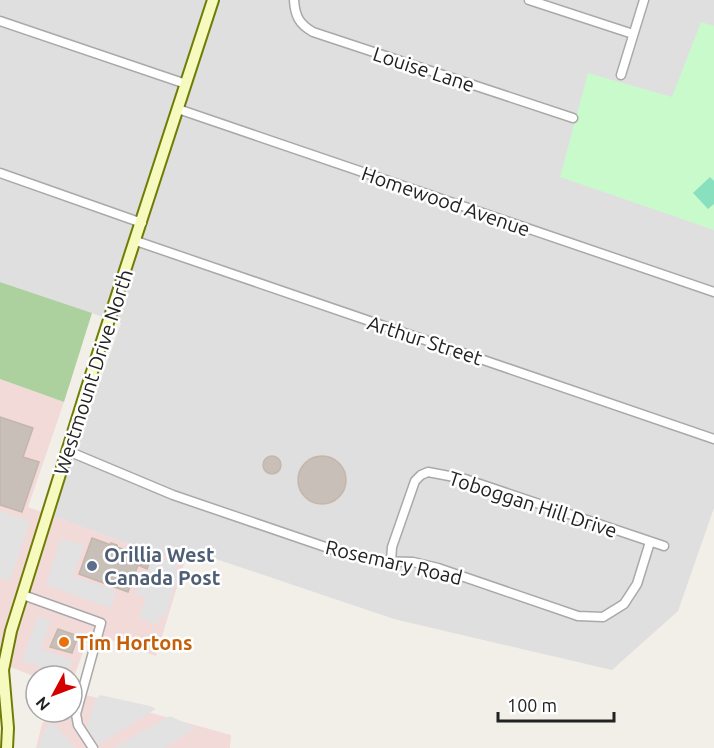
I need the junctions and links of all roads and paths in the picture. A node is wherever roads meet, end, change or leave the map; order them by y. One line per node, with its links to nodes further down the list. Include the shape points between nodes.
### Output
1 (213, 0): 8 (street, Westmount Drive North)
2 (294, 0): 10 (street, Louise Lane, via 299,21 313,32)
3 (530, 0): 6 (street)
4 (644, 0): 6 (street)
5 (0, 21): 8 (street)
6 (633, 34): 7 (street)
7 (621, 75)
8 (186, 84): 9 (street, Westmount Drive North)
9 (178, 109): 12 (street, Westmount Drive North); 14 (street, Homewood Avenue)
10 (573, 118)
11 (0, 173): 12 (street)
12 (142, 223): 13 (street, Westmount Drive North)
13 (135, 241): 15 (street, Arthur Street); 16 (street, Westmount Drive North)
14 (714, 292)
15 (714, 439)
16 (68, 451): 19 (street, Rosemary Road, via 173,495 340,552); 20 (street, Westmount Drive North)
17 (650, 542): 18 (street, Toboggan Hill Drive); 19 (street, Rosemary Road, via 637,584 624,604 603,617 578,616 438,568); 19 (street, Toboggan Hill Drive, via 465,479 428,472 415,481 392,547)
18 (664, 546)
19 (391, 561)
20 (23, 595): 21 (street, Westmount Drive North, via 3,670); 24 (street, via 101,622 76,714 78,725)
21 (7, 709): 22 (street); 23 (street, Westmount Drive North)
22 (0, 730)
23 (7, 748)
24 (93, 748)

